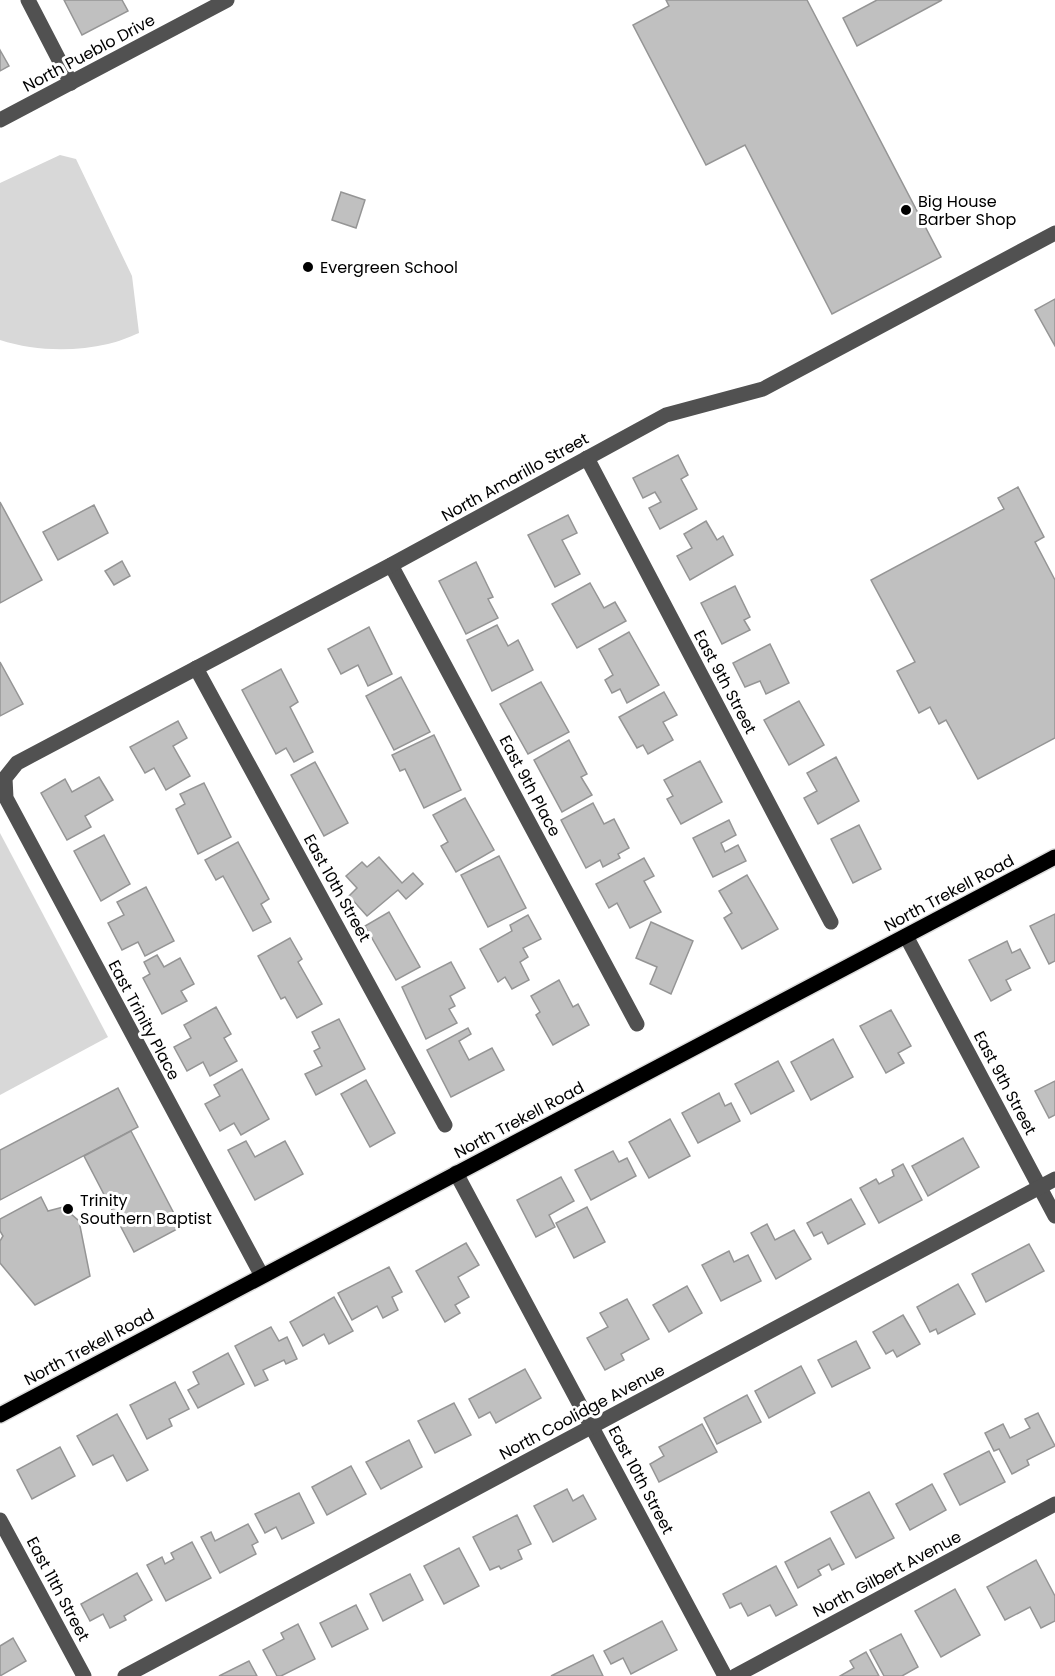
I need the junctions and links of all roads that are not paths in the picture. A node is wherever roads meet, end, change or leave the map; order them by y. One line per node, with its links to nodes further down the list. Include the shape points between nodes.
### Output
1 (28, 0): 3 (street)
2 (227, 0): 3 (street, North Pueblo Drive)
3 (71, 83): 4 (street, North Pueblo Drive)
4 (0, 120)
5 (1055, 233): 6 (street, North Amarillo Street, via 763,390 666,415)
6 (587, 458): 7 (street, North Amarillo Street); 11 (street, East 9th Street)
7 (391, 565): 8 (street, North Amarillo Street); 13 (street, East 9th Place)
8 (196, 668): 9 (street, North Amarillo Street, via 17,763); 14 (street, East 10th Street)
9 (5, 778): 19 (street, East Trinity Place, via 6,798)
10 (1055, 857): 12 (main road, North Trekell Road)
11 (831, 922)
12 (906, 936): 15 (main road, North Trekell Road); 17 (street, East 9th Street)
13 (637, 1024)
14 (445, 1125)
15 (456, 1173): 19 (main road, North Trekell Road); 21 (street, East 10th Street)
16 (1055, 1179): 17 (street, North Coolidge Avenue)
17 (1040, 1187): 18 (street, East 9th Street); 21 (street, North Coolidge Avenue)
18 (1055, 1216)
19 (262, 1276): 20 (main road, North Trekell Road)
20 (0, 1415)
21 (592, 1427): 25 (street, North Coolidge Avenue); 26 (street, East 10th Street)
22 (1055, 1504): 27 (street, North Gilbert Avenue)
23 (0, 1520): 24 (street, East 11th Street)
24 (84, 1676)
25 (125, 1676)
26 (725, 1676)
27 (735, 1676)

